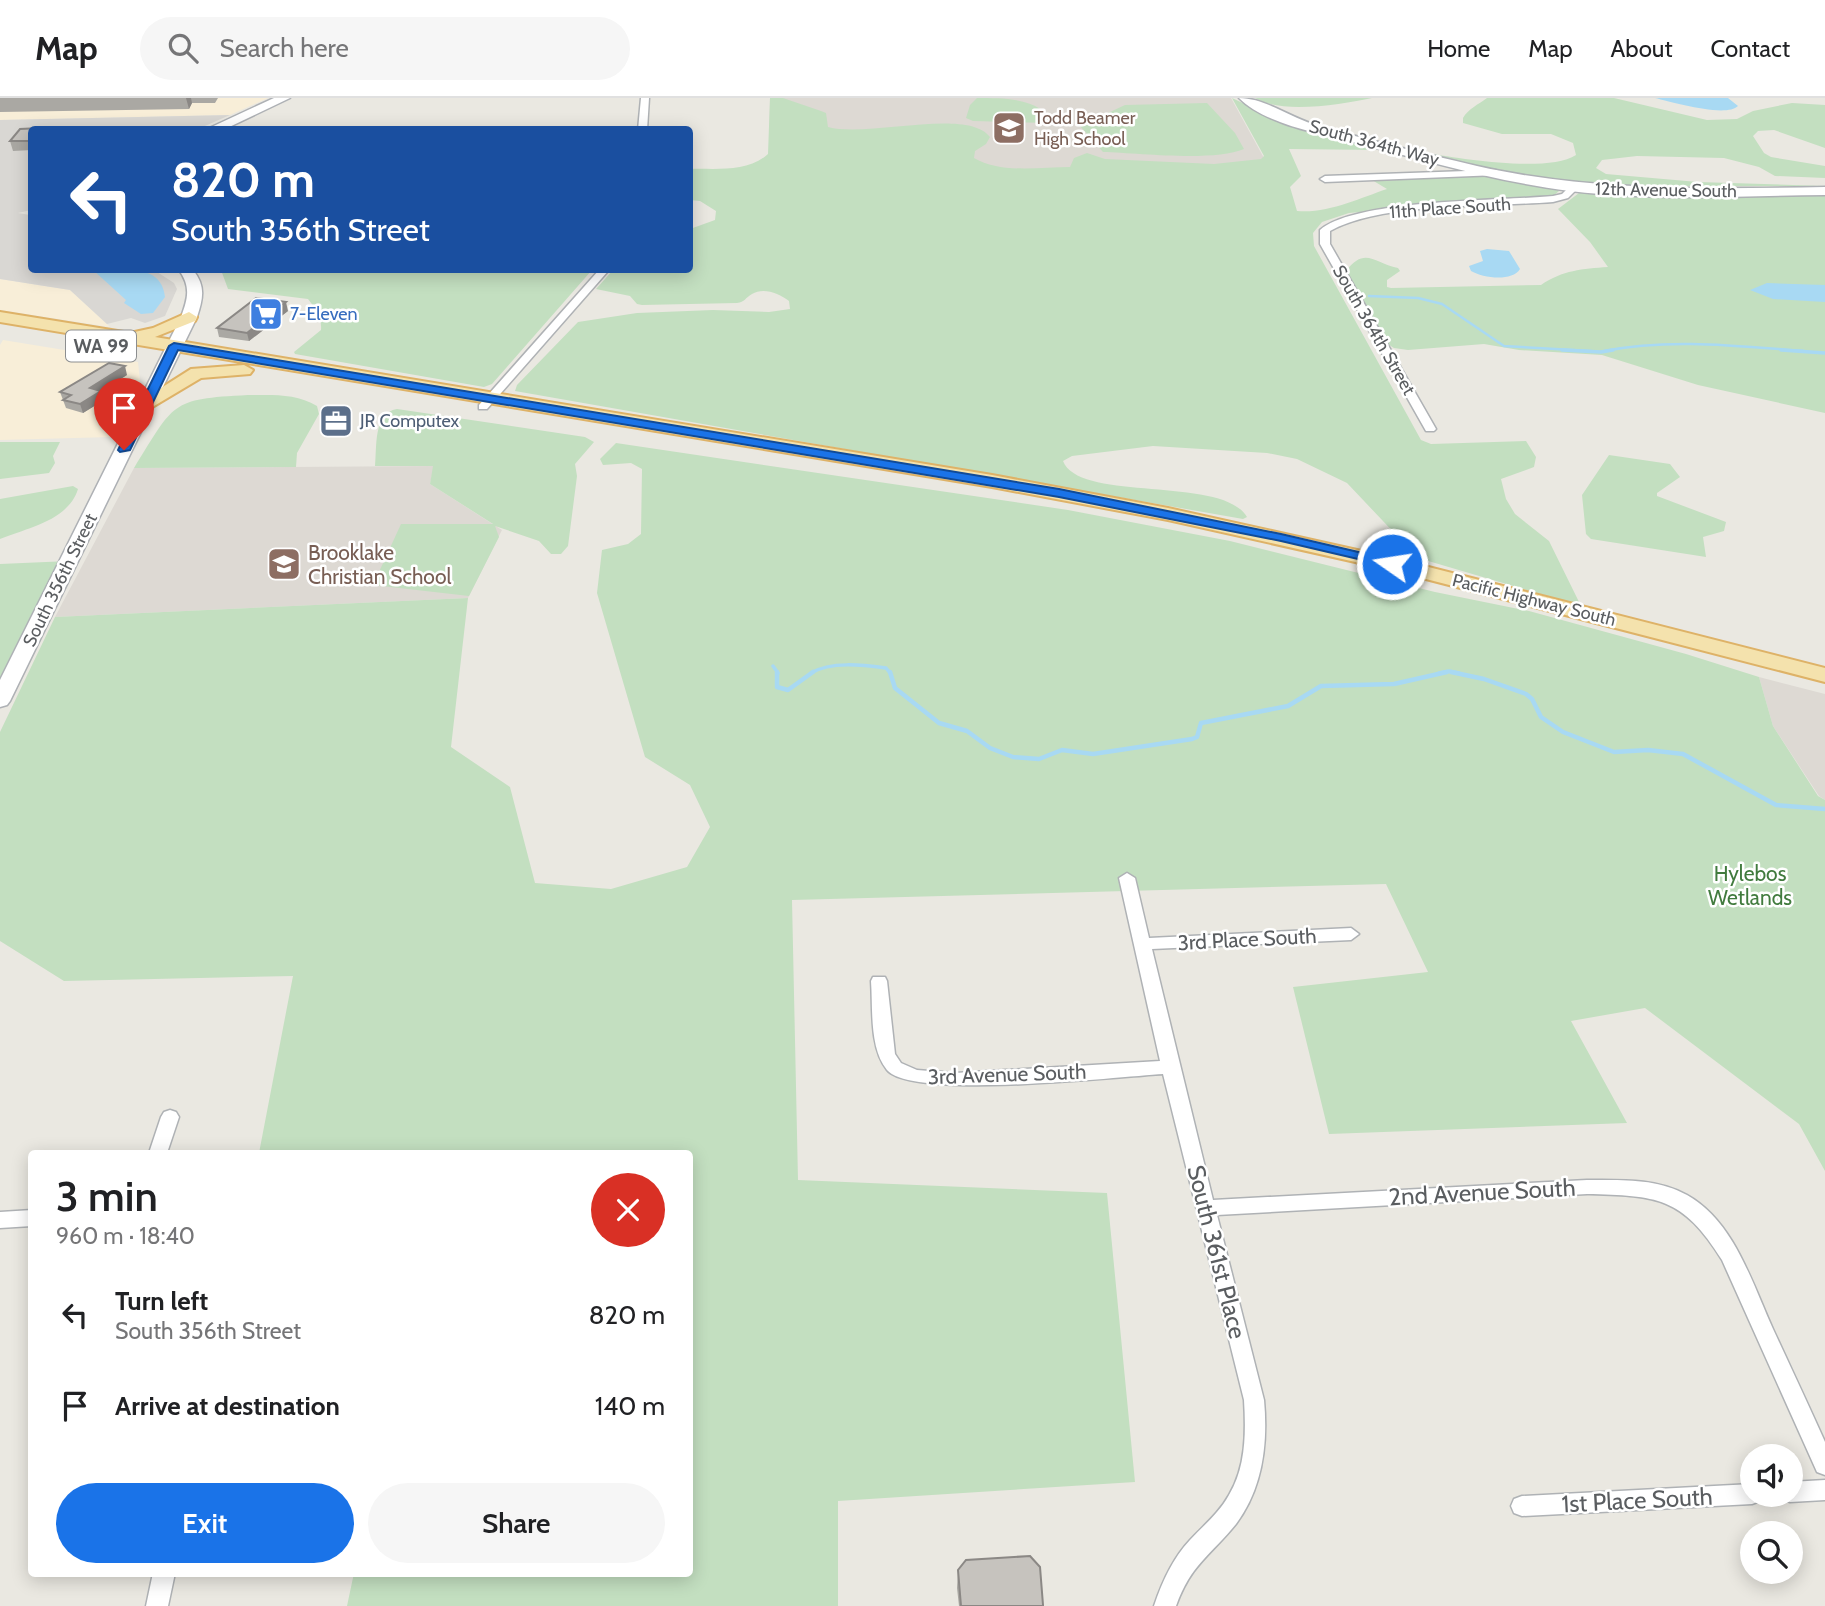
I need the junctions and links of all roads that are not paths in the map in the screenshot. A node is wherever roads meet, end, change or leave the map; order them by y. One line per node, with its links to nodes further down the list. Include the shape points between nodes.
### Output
1 (284, 98): 4 (street)
2 (645, 98): 5 (street)
3 (1245, 98): 6 (street, South 364th Way, via 1330,132)
4 (220, 126)
5 (642, 126)
6 (1501, 175): 7 (street); 8 (street, 12th Avenue South)
7 (1325, 179)
8 (1574, 187): 9 (street, 12th Avenue South); 10 (street, 11th Place South, via 1553,199 1374,214 1339,221)
9 (1825, 191)
10 (1325, 230): 21 (street, South 364th Street, via 1325,244)
11 (188, 273): 14 (main road, South 356th Street, via 197,293)
12 (601, 273): 20 (street)
13 (0, 317): 16 (main road, Pacific Highway South / WA 99)
14 (189, 317): 16 (main road, via 149,334); 17 (main road, South 356th Street)
15 (0, 330): 17 (main road, Pacific Highway South / WA 99)
16 (107, 334): 17 (main road, Pacific Highway South / WA 99)
17 (171, 352): 18 (main road, Pacific Highway South / WA 99); 19 (street, South 356th Street); 20 (main road, Pacific Highway South / WA 99)
18 (244, 370): 19 (main road, via 197,373); 20 (main road, Pacific Highway South / WA 99)
19 (148, 402): 24 (main road, South 356th Street)
20 (486, 403): 22 (main road, Pacific Highway South / WA 99, via 1168,514 1392,564); 23 (main road, Pacific Highway South / WA 99, via 1207,528 1416,576)
21 (1430, 429)
22 (1825, 675)
23 (1825, 683)
24 (0, 701)
25 (1126, 878): 27 (street, South 361st Place)
26 (1352, 934): 27 (street, 3rd Place South)
27 (1143, 944): 29 (street, South 361st Place)
28 (879, 981): 29 (street, 3rd Avenue South, via 886,1055 895,1068 915,1076 955,1080)
29 (1170, 1067): 32 (street, South 361st Place)
30 (170, 1117): 31 (street)
31 (159, 1150)
32 (1206, 1208): 35 (street, 2nd Avenue South, via 1519,1189 1639,1188 1682,1201 1713,1229 1730,1256); 42 (street, South 361st Place, via 1254,1400 1256,1449 1231,1512 1181,1569)
33 (28, 1218): 34 (street)
34 (0, 1220)
35 (1825, 1465)
36 (1825, 1490): 37 (street)
37 (1803, 1491)
38 (1740, 1495): 39 (street, 1st Place South)
39 (1522, 1506)
40 (163, 1577): 41 (street)
41 (157, 1606)
42 (1166, 1606)

